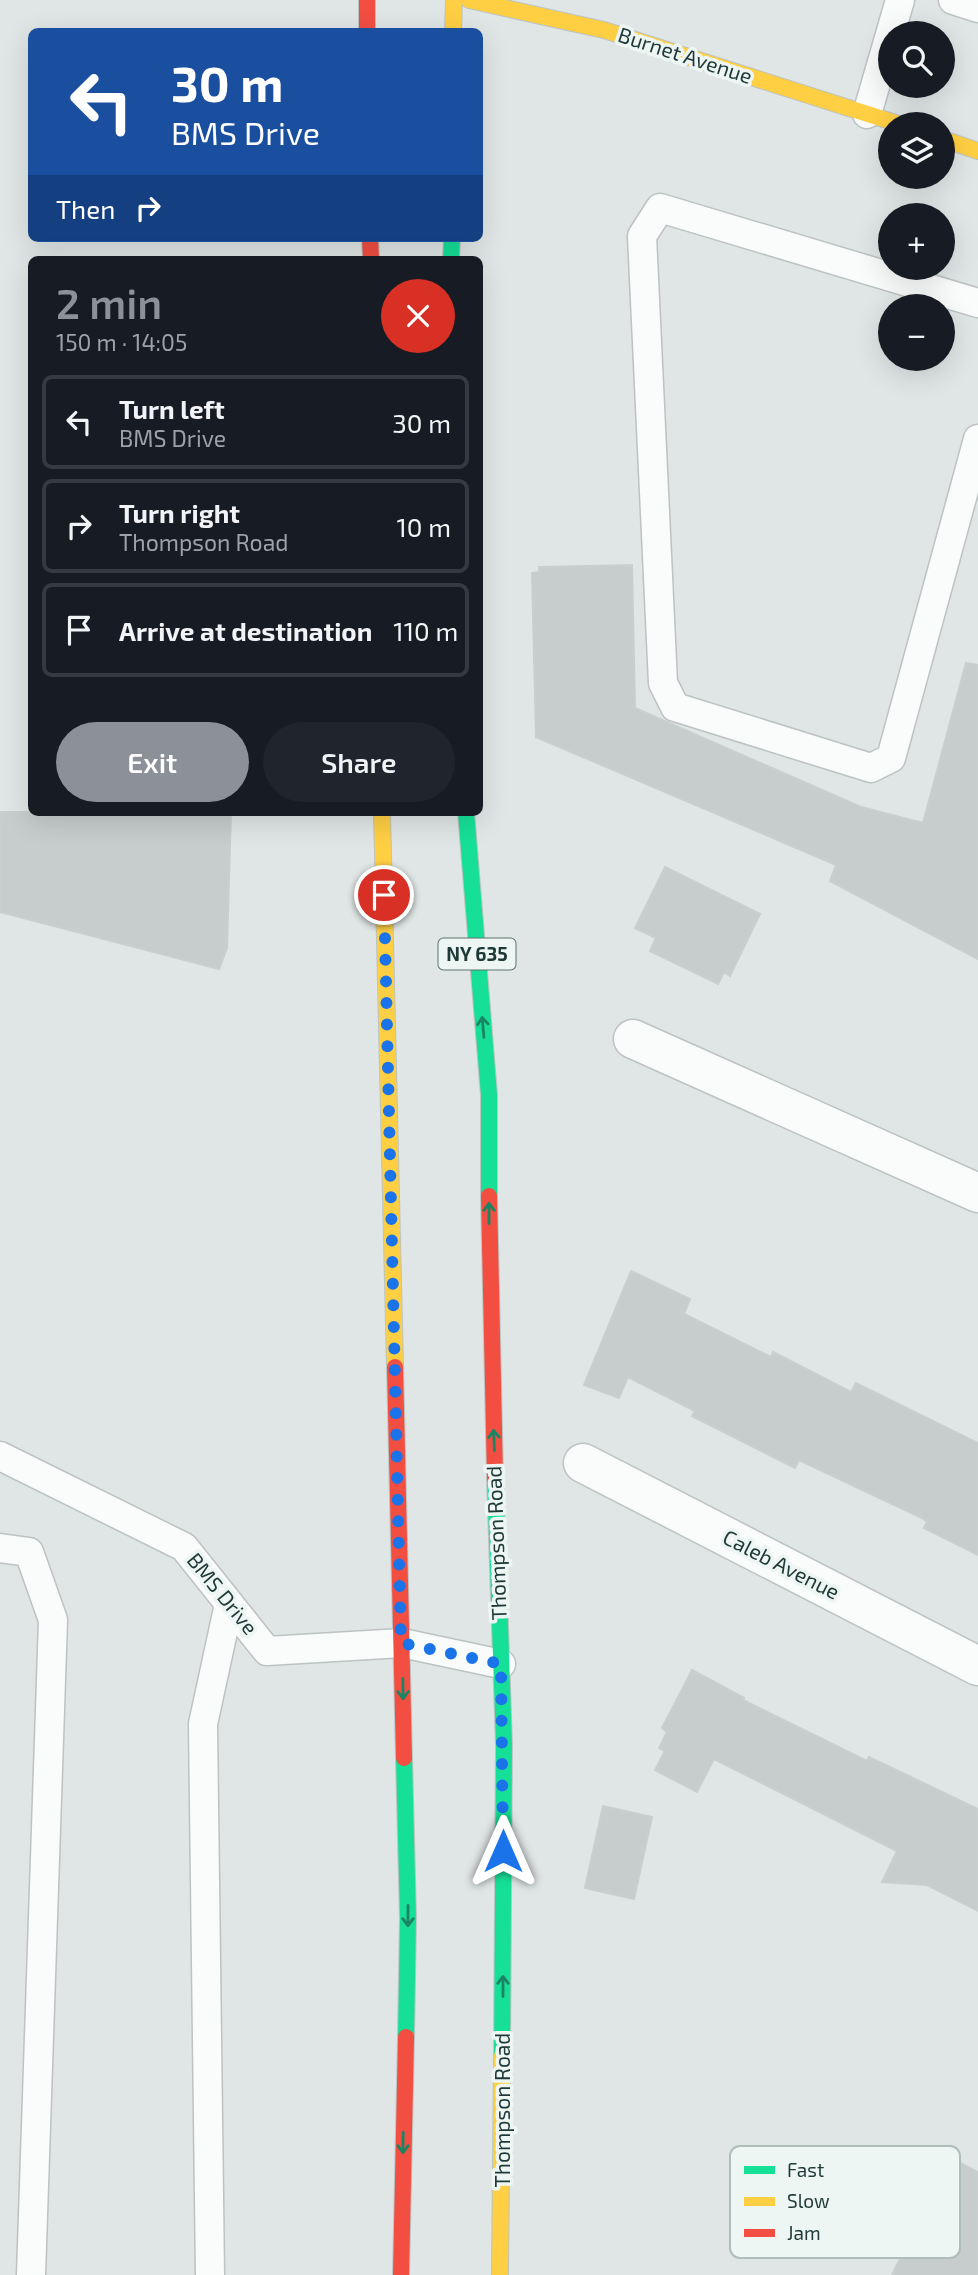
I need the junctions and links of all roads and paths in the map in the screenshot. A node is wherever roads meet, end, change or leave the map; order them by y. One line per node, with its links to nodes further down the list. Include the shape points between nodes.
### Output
1 (367, 0): 7 (main road)
2 (454, 0): 8 (main road)
3 (468, 0): 9 (main road, Burnet Avenue, via 604,30)
4 (900, 0): 9 (lane)
5 (953, 0): 6 (lane)
6 (978, 8)
7 (368, 28)
8 (453, 28)
9 (867, 114): 10 (main road, Burnet Avenue)
10 (878, 117)
11 (955, 143): 12 (main road)
12 (978, 151)
13 (978, 303): 14 (lane, via 660,208 642,236 663,682 675,707 871,768 891,758)
14 (978, 439)
15 (382, 816): 23 (main road)
16 (466, 816): 24 (main road, Thompson Road / NY 635, one-way to 16, via 489,1276 489,1095)
17 (633, 1039): 18 (street)
18 (978, 1193)
19 (0, 1456): 22 (lane, BMS Drive, via 184,1547)
20 (583, 1463): 25 (street, Caleb Avenue)
21 (0, 1548): 26 (lane, via 29,1552 53,1620)
22 (229, 1604): 23 (lane, BMS Drive, via 267,1651); 27 (lane, via 203,1724)
23 (401, 1643): 24 (lane, BMS Drive); 28 (main road, one-way to 28, via 408,1918)
24 (501, 1664): 29 (main road, Thompson Road / NY 635, one-way to 24)
25 (978, 1666)
26 (31, 2275)
27 (210, 2275)
28 (401, 2275)
29 (500, 2275)

